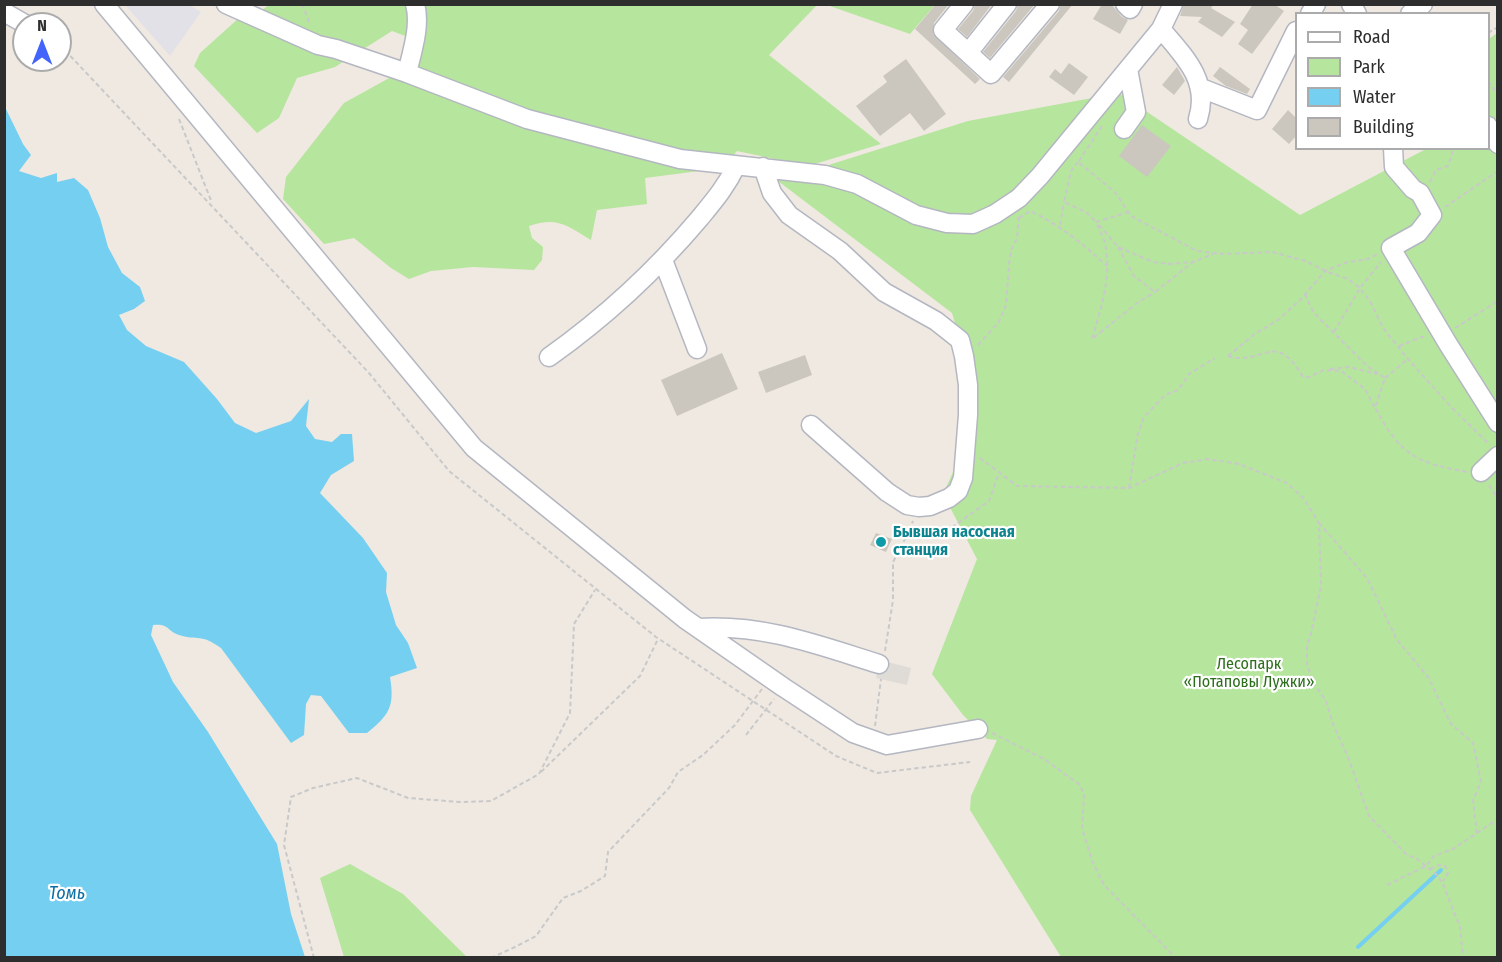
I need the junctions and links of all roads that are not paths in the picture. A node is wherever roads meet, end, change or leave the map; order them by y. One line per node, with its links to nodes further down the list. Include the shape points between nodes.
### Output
1 (104, 4): 30 (street, via 474,448)
2 (226, 4): 14 (street, via 308,41)
3 (415, 4): 14 (street, via 415,36)
4 (964, 4): 12 (street, via 943,30)
5 (1007, 4): 12 (street)
6 (1050, 4): 12 (street, via 991,74)
7 (1125, 4): 8 (street, via 1130,9)
8 (1133, 4)
9 (1173, 4): 10 (street)
10 (1161, 29): 13 (street); 15 (street, via 1189,61)
11 (1295, 33): 15 (street, via 1257,110)
12 (968, 52)
13 (1128, 69): 17 (street, via 1136,112); 22 (street, via 1040,177 1019,198 973,224 947,223 916,215 857,184 825,175)
14 (407, 73): 21 (street, via 527,119 680,159)
15 (1201, 88): 16 (street)
16 (1198, 119)
17 (1124, 129)
18 (1490, 130): 19 (street)
19 (1497, 144)
20 (1393, 150): 26 (street, via 1394,167 1420,193 1432,215 1418,233 1391,248)
21 (736, 166): 22 (street); 23 (street, via 727,185)
22 (763, 167): 27 (street, via 772,192 789,215 840,251 884,292 936,321 960,340 964,356 969,385 963,478 958,491 949,498 930,506 908,505 887,492)
23 (663, 260): 24 (street); 25 (street, via 585,332)
24 (697, 349)
25 (549, 357)
26 (1497, 423)
27 (811, 425)
28 (1495, 452): 29 (street)
29 (1481, 472)
30 (698, 628): 31 (street, via 780,633); 32 (street, via 853,733 874,741 887,745)
31 (882, 664)
32 (978, 729)

